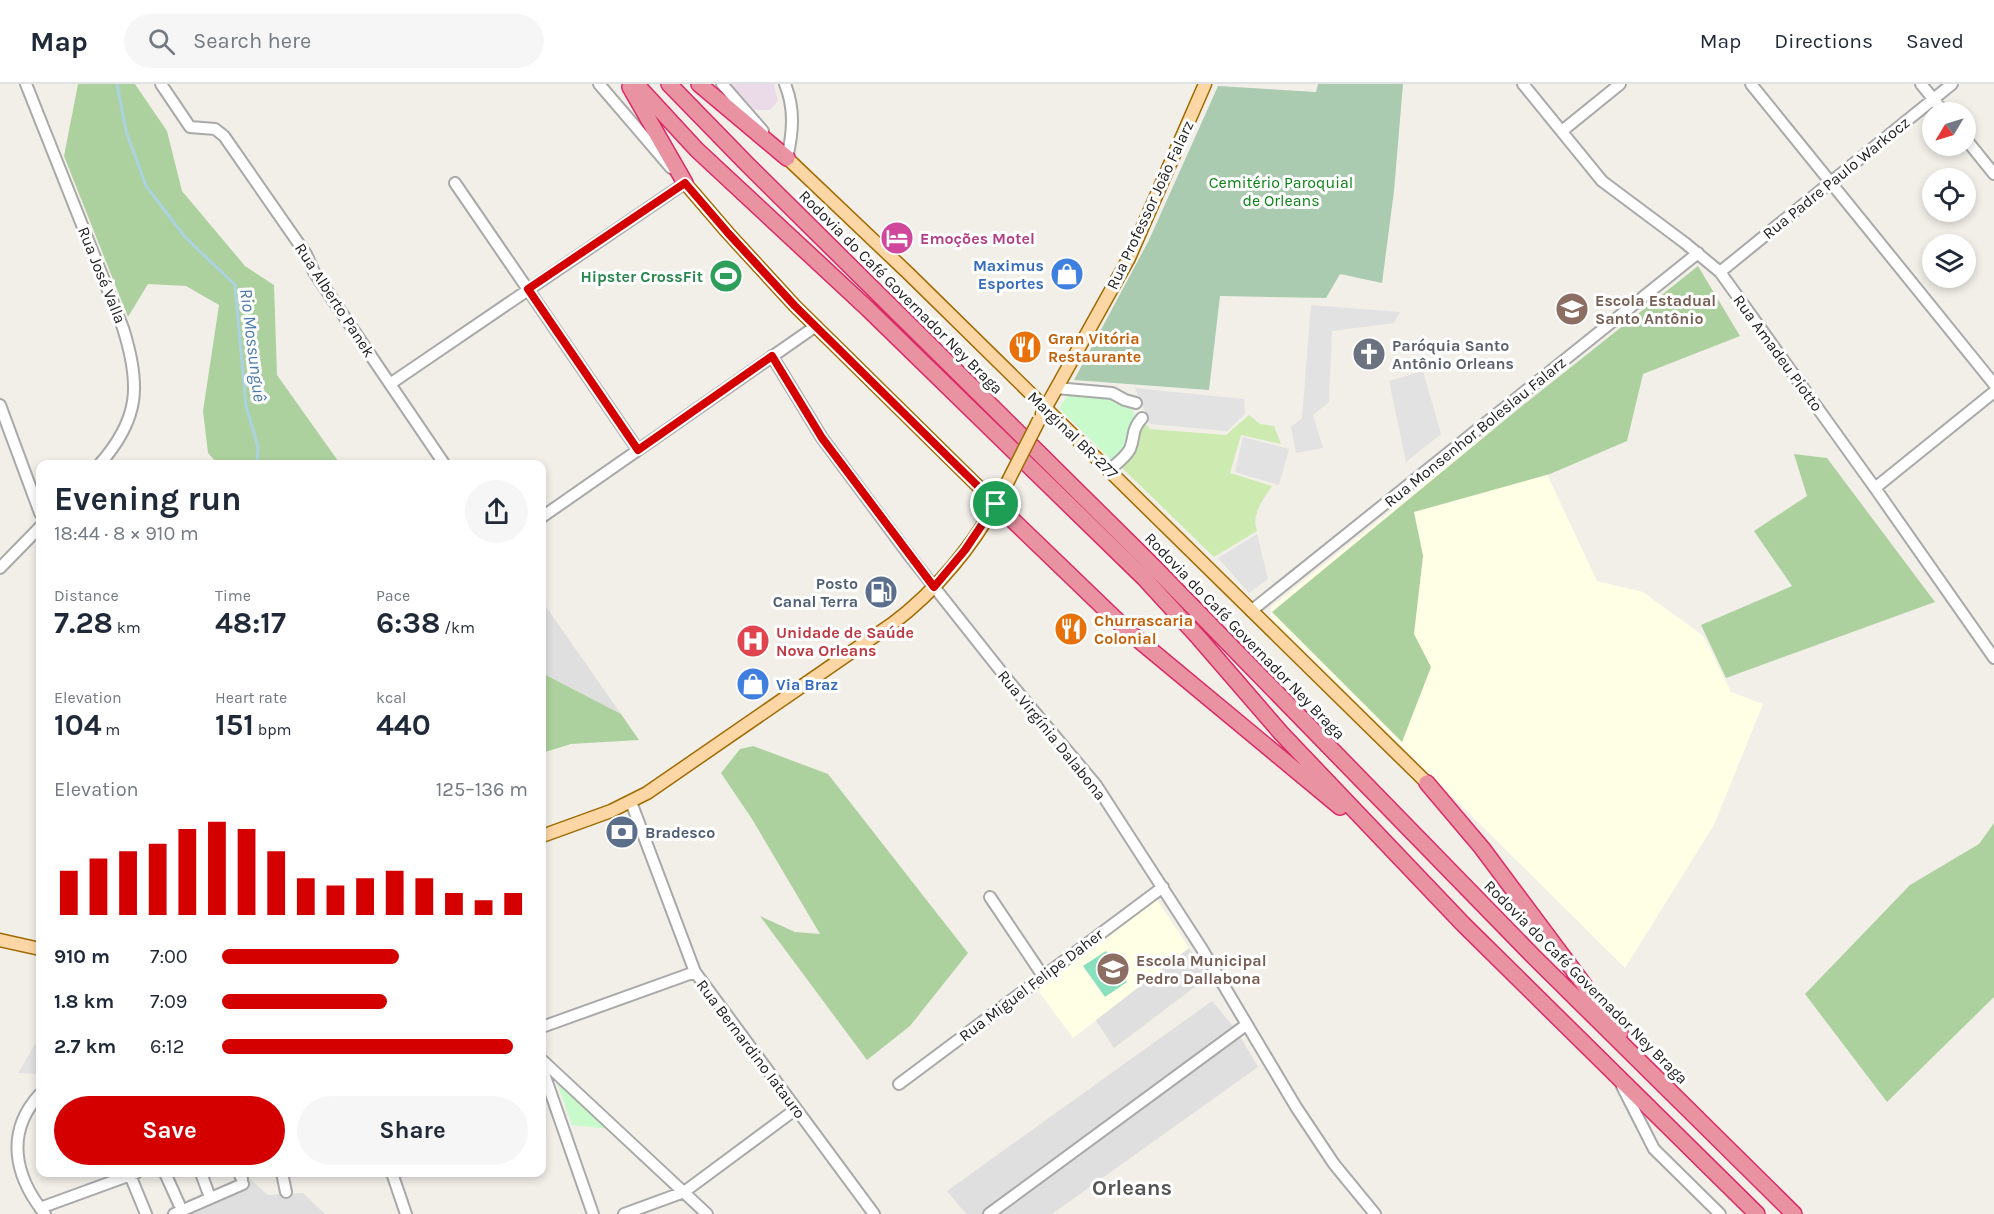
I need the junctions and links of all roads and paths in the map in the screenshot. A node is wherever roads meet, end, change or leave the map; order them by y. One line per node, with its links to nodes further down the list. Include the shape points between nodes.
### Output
1 (26, 84): 39 (street, Rua José Valla, via 123,328 133,367 135,386 130,417)
2 (161, 84): 30 (street, Rua Alberto Panek, via 190,127 215,129 224,136)
3 (598, 84): 24 (street)
4 (628, 84): 24 (highway)
5 (636, 84): 54 (highway, Rodovia do Café Governador Ney Braga, via 697,150 909,348 1144,578)
6 (669, 84): 64 (highway, Rodovia do Café Governador Ney Braga, via 1152,565)
7 (699, 84): 20 (highway)
8 (722, 84): 20 (street, Marginal BR-277)
9 (785, 84): 20 (street, via 793,123)
10 (1205, 84): 32 (main road, Rua Professor João Falarz, via 1124,269)
11 (1523, 84): 18 (street, Rua Amadeu Piotto)
12 (1620, 84): 18 (street)
13 (1750, 84): 22 (street)
14 (1921, 84): 16 (street)
15 (1952, 84): 16 (street, Rua Padre Paulo Warkocz)
16 (1933, 99): 17 (street); 22 (street, Rua Padre Paulo Warkocz)
17 (1936, 102)
18 (1562, 131): 25 (street, Rua Amadeu Piotto, via 1602,181)
19 (1976, 152): 21 (street)
20 (787, 158): 36 (main road, Marginal BR-277)
21 (1994, 174)
22 (1830, 182): 26 (street, Rua Padre Paulo Warkocz); 31 (street)
23 (455, 183): 27 (street)
24 (685, 183): 27 (street); 28 (main road)
25 (1698, 253): 26 (street, Rua Amadeu Piotto); 49 (street, Rua Monsenhor Boleslau Falarz)
26 (1720, 272): 42 (street, Rua Amadeu Piotto)
27 (528, 289): 30 (street); 38 (street)
28 (816, 326): 29 (street); 43 (main road)
29 (772, 356): 38 (street); 48 (street, Rua Virgínia Dalabona, via 822,438)
30 (390, 384): 40 (street, Rua Alberto Panek)
31 (1994, 384)
32 (1056, 388): 34 (street, via 1112,393); 36 (main road, Rua Professor João Falarz)
33 (1994, 392): 42 (street)
34 (1136, 403)
35 (0, 405): 44 (street)
36 (1045, 408): 41 (main road, Marginal BR-277); 43 (main road, Rua Professor João Falarz, bridge)
37 (1142, 418): 41 (street, via 1133,429 1129,451)
38 (638, 450): 45 (street)
39 (103, 460)
40 (442, 460)
41 (1109, 470): 49 (main road, Marginal BR-277)
42 (1875, 488): 50 (street, Rua Amadeu Piotto)
43 (999, 498): 48 (main road, Rua Professor João Falarz, via 965,550); 54 (highway, via 1129,632)
44 (36, 502)
45 (546, 514)
46 (36, 531): 47 (street)
47 (0, 568)
48 (934, 587): 52 (main road, Rua Professor João Falarz, via 881,632); 55 (street, Rua Virgínia Dalabona, via 1090,777)
49 (1251, 610): 51 (main road, Marginal BR-277)
50 (1993, 654)
51 (1427, 783): 64 (highway, via 1482,848)
52 (631, 802): 53 (main road, Rua Professor João Falarz); 59 (street, Rua Bernardino Iatauro)
53 (546, 835)
54 (1389, 847): 65 (highway, Rodovia do Café Governador Ney Braga)
55 (1162, 887): 60 (street, Rua Miguel Felipe Daher); 61 (street, Rua Virgínia Dalabona)
56 (990, 897): 60 (street)
57 (0, 940): 58 (main road)
58 (36, 948)
59 (695, 972): 62 (street); 69 (street, Rua Bernardino Iatauro)
60 (1043, 976): 67 (street, Rua Miguel Felipe Daher)
61 (1246, 1025): 88 (street); 89 (street, Rua Virgínia Dalabona, via 1334,1164)
62 (546, 1026)
63 (546, 1064): 79 (street)
64 (1648, 1071): 92 (highway, Rodovia do Café Governador Ney Braga)
65 (1616, 1075): 90 (street, via 1654,1149); 91 (highway, Rodovia do Café Governador Ney Braga)
66 (546, 1079): 84 (street)
67 (899, 1084)
68 (36, 1099): 81 (street, via 23,1120 17,1145 20,1171)
69 (796, 1109): 79 (street); 87 (street, Rua Bernardino Iatauro)
70 (126, 1177): 81 (street)
71 (134, 1177): 82 (street)
72 (166, 1177): 80 (street)
73 (202, 1177): 77 (street)
74 (283, 1177): 78 (street)
75 (393, 1177): 83 (street)
76 (242, 1178): 80 (street)
77 (208, 1192)
78 (286, 1192)
79 (684, 1192): 85 (street); 86 (street)
80 (176, 1209)
81 (42, 1211)
82 (146, 1214)
83 (406, 1214)
84 (593, 1214)
85 (624, 1214)
86 (707, 1214)
87 (874, 1214)
88 (989, 1214)
89 (1374, 1214)
90 (1720, 1214)
91 (1757, 1214)
92 (1794, 1214)

